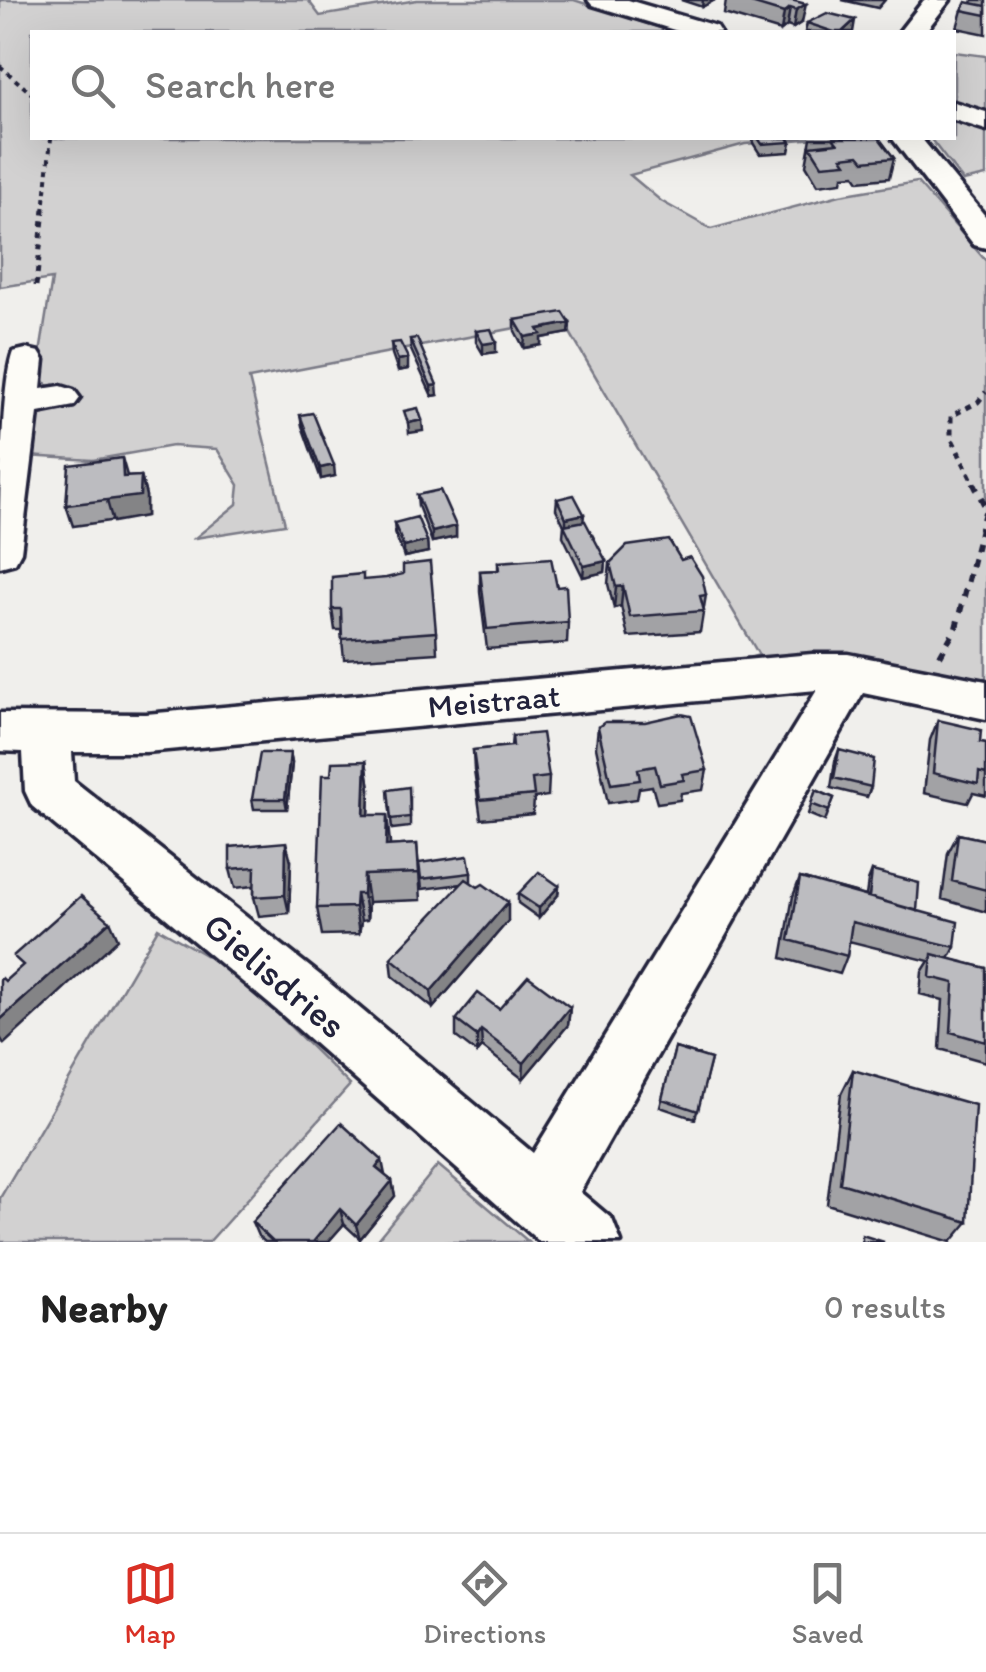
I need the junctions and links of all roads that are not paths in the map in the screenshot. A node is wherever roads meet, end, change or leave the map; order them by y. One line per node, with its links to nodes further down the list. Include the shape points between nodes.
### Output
1 (601, 0): 3 (street)
2 (937, 0): 4 (street)
3 (699, 30)
4 (914, 30)
5 (956, 112): 6 (street)
6 (986, 121)
7 (908, 140): 8 (street)
8 (986, 238)
9 (26, 360): 11 (street)
10 (61, 398): 11 (street)
11 (20, 402): 12 (street)
12 (0, 552)
13 (848, 672): 14 (street, Meistraat); 15 (street, Meistraat, via 146,733); 16 (street, via 832,710)
14 (986, 700)
15 (23, 733): 16 (street, Gielisdries, via 50,791)
16 (542, 1199): 17 (street, Gielisdries)
17 (589, 1242)

